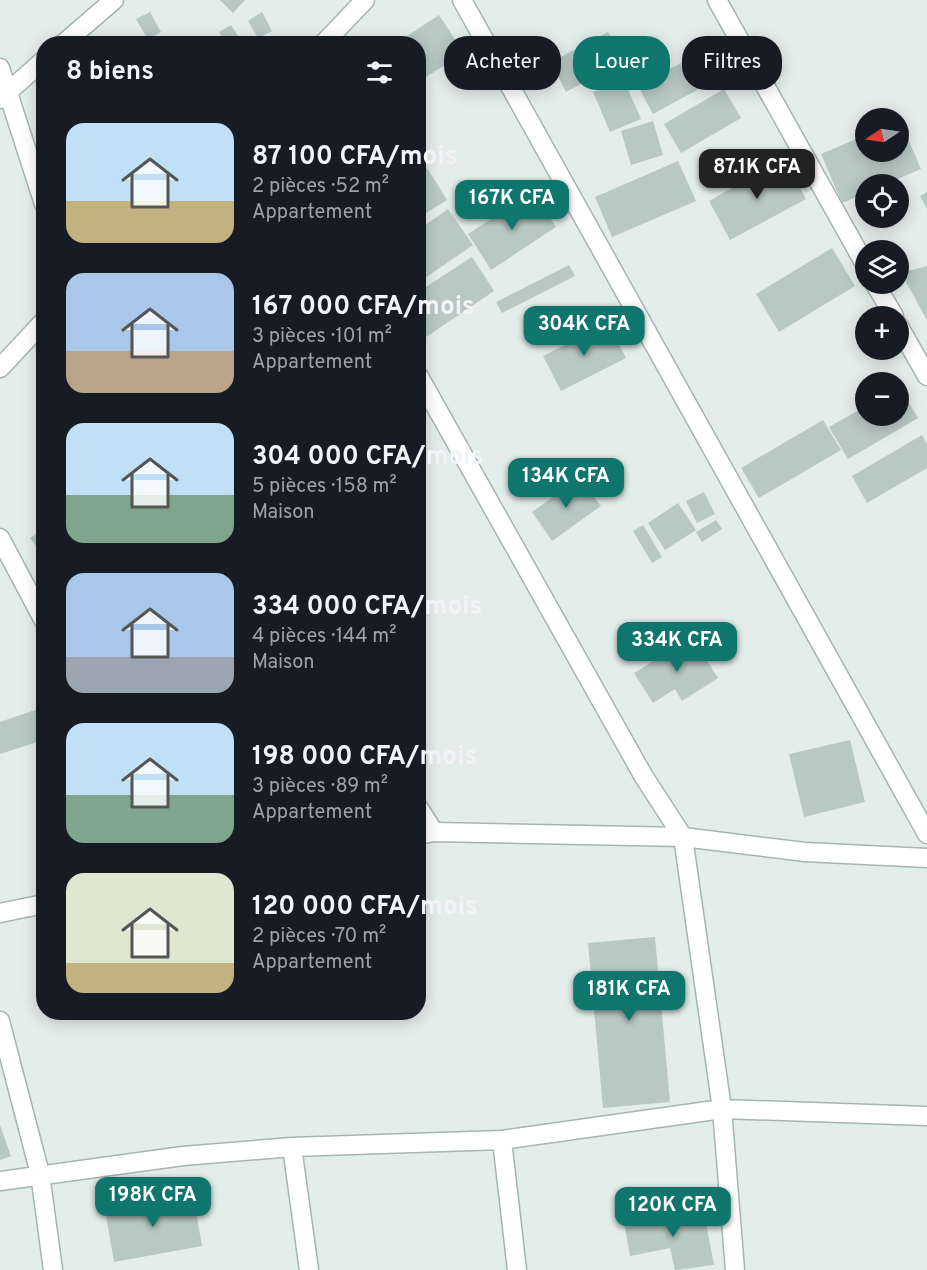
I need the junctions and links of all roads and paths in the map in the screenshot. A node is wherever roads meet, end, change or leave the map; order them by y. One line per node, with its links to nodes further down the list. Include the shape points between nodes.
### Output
1 (114, 0): 5 (street)
2 (365, 0): 6 (street)
3 (462, 0): 20 (street)
4 (717, 0): 11 (street)
5 (72, 36)
6 (331, 36)
7 (36, 67): 9 (street)
8 (0, 68): 9 (street)
9 (3, 95): 10 (street)
10 (36, 183)
11 (855, 246)
12 (36, 330): 14 (street)
13 (909, 344): 15 (street)
14 (0, 368)
15 (927, 376)
16 (426, 389): 21 (street, via 638,767)
17 (0, 538): 18 (street)
18 (36, 606)
19 (426, 833): 21 (street)
20 (927, 834)
21 (683, 837): 22 (street, via 805,852); 26 (street)
22 (927, 858)
23 (36, 906): 24 (street)
24 (0, 913)
25 (0, 1020): 30 (street)
26 (723, 1109): 27 (street); 28 (street); 35 (street)
27 (927, 1116)
28 (502, 1140): 29 (street); 34 (street)
29 (292, 1147): 30 (street); 33 (street)
30 (40, 1174): 31 (street); 32 (street)
31 (0, 1181)
32 (53, 1270)
33 (309, 1270)
34 (518, 1270)
35 (735, 1270)

